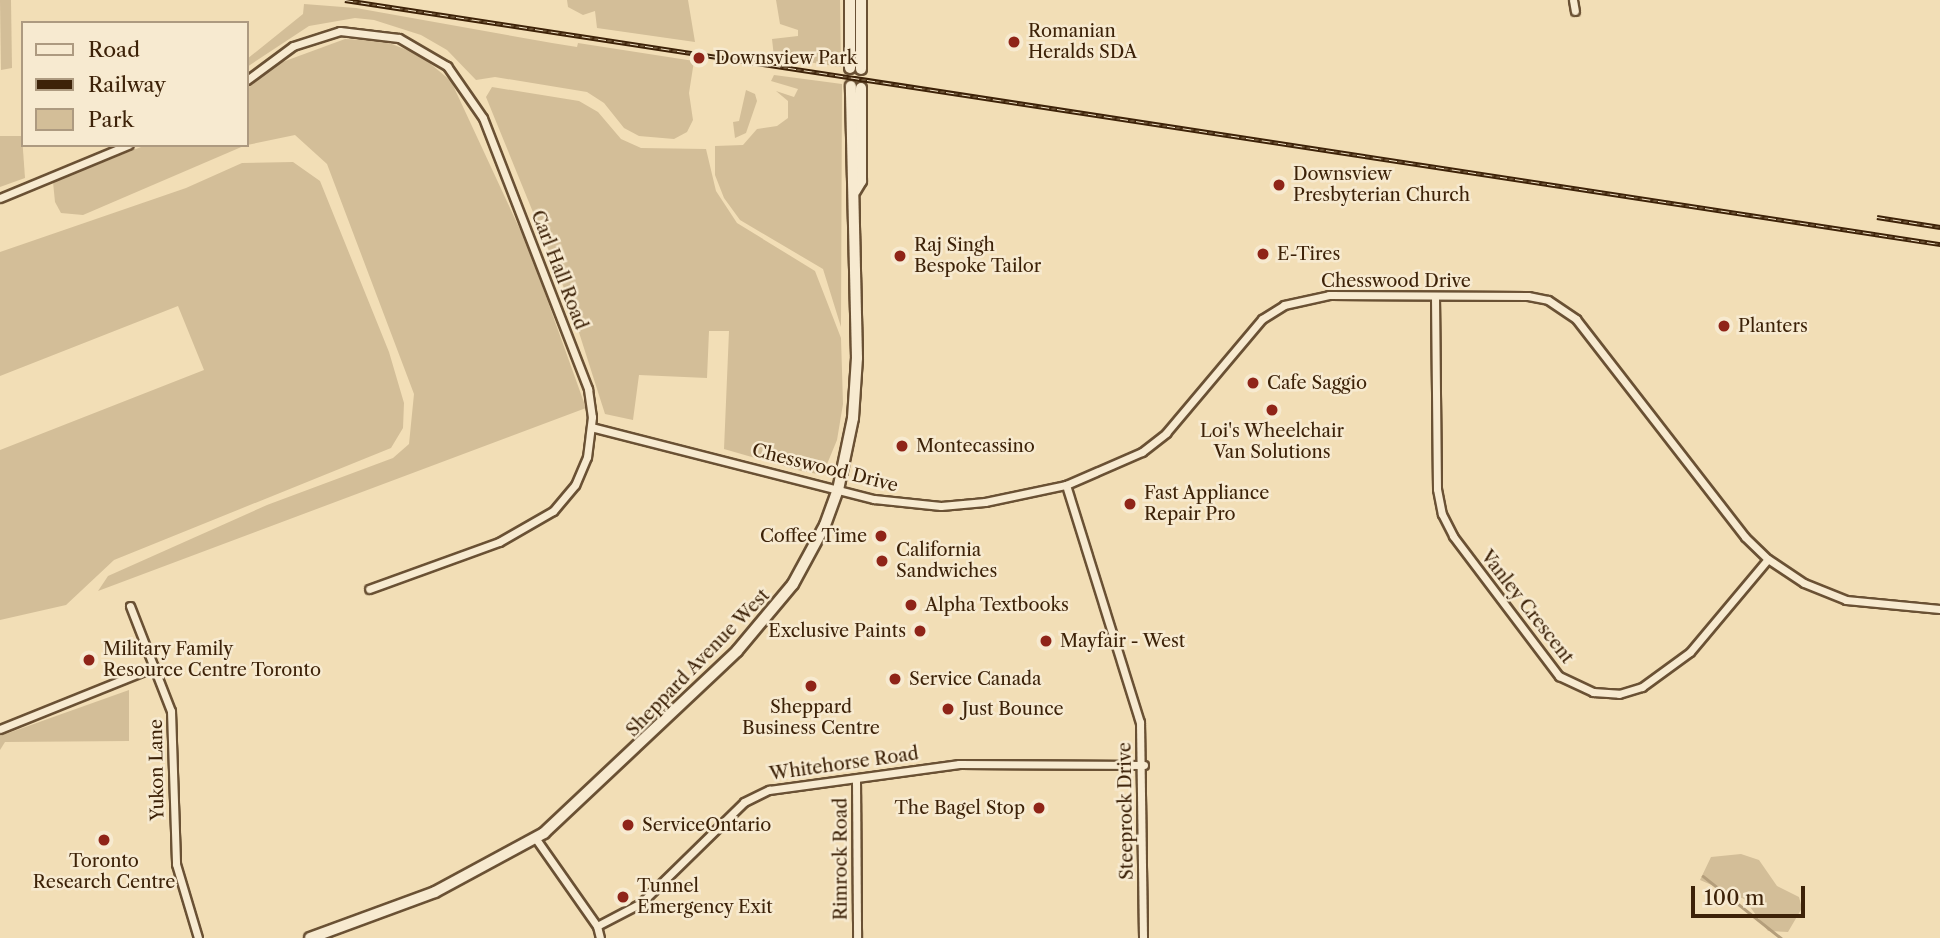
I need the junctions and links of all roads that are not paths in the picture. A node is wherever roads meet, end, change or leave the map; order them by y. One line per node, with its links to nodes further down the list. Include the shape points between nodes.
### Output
1 (849, 0): 2 (main road, via 856,69)
2 (861, 0)
3 (1573, 0): 4 (street)
4 (1576, 11)
5 (248, 79): 10 (street, Carl Hall Road, via 293,46 340,32 399,38 447,66 467,89 490,135 585,380)
6 (856, 87): 12 (main road, Sheppard Avenue West, via 857,358 853,418)
7 (123, 147): 8 (street)
8 (0, 198)
9 (1435, 297): 11 (street, Chesswood Drive, via 1329,295 1284,305 1262,319 1158,440 1130,459); 13 (street, Chesswood Drive, via 1528,296 1562,307 1745,537); 13 (street, Vanley Crescent, via 1437,489 1442,514 1453,536 1559,676 1593,692 1619,694 1642,687 1690,652)
10 (592, 427): 12 (street, Chesswood Drive); 14 (street, Carl Hall Road, via 579,477 565,500 544,518 499,542)
11 (1066, 485): 12 (street, Chesswood Drive, via 941,506); 19 (street, Steeprock Drive, via 1137,709)
12 (838, 490): 21 (main road, Sheppard Avenue West, via 810,556 771,615 602,782)
13 (1768, 559): 16 (street, Chesswood Drive, via 1804,583 1846,600)
14 (369, 589)
15 (130, 606): 17 (street, Yukon Lane)
16 (1940, 609)
17 (154, 667): 18 (street); 23 (street, Yukon Lane, via 171,711 176,864)
18 (0, 729)
19 (1143, 765): 20 (street, Whitehorse Road, via 959,764); 27 (street, Steeprock Drive)
20 (856, 780): 22 (street, Whitehorse Road, via 787,787 753,796 641,903); 26 (street, Rimrock Road)
21 (536, 839): 22 (street); 24 (main road, Sheppard Avenue West, via 435,892)
22 (597, 926): 25 (street)
23 (198, 938)
24 (310, 938)
25 (600, 938)
26 (857, 938)
27 (1143, 938)

